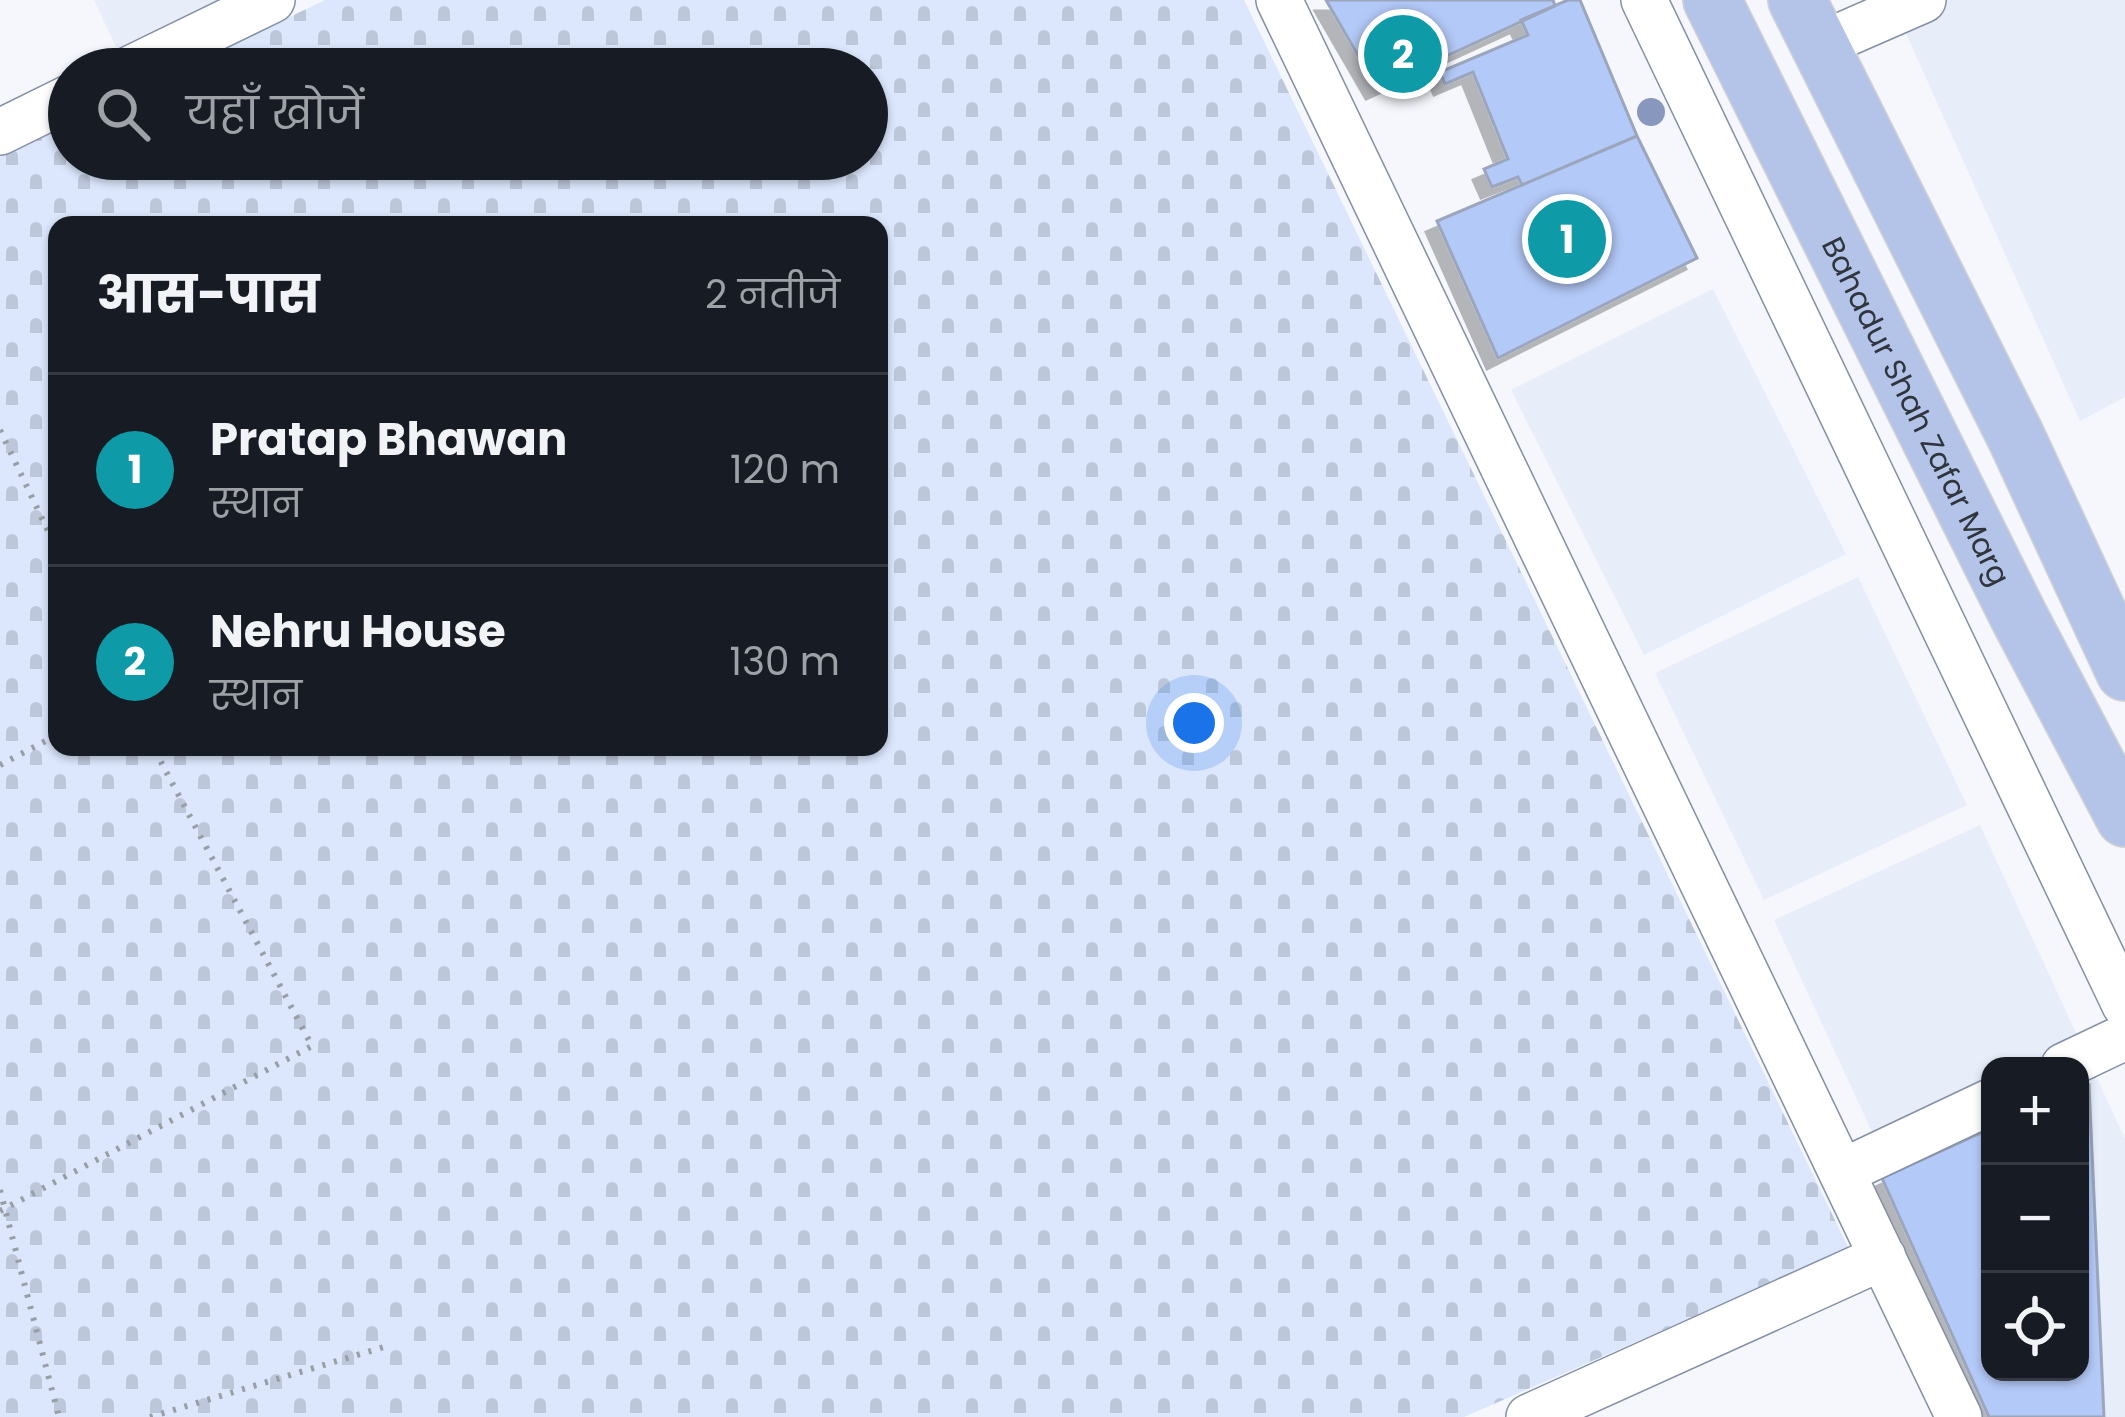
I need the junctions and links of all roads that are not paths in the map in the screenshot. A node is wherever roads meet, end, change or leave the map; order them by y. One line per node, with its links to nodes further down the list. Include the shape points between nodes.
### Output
1 (272, 0): 7 (street)
2 (1279, 0): 16 (street)
3 (1644, 0): 12 (street)
4 (1712, 0): 11 (main road, Bahadur Shah Zafar Marg)
5 (1922, 0): 6 (street)
6 (1808, 22): 10 (main road)
7 (173, 48)
8 (48, 108): 9 (street)
9 (0, 132)
10 (2125, 672)
11 (2125, 818)
12 (2125, 1005)
13 (2125, 1037): 14 (street)
14 (2083, 1057)
15 (1981, 1106): 16 (street)
16 (1842, 1172): 17 (street)
17 (1882, 1257): 18 (street); 19 (street)
18 (1529, 1417)
19 (1959, 1417)

